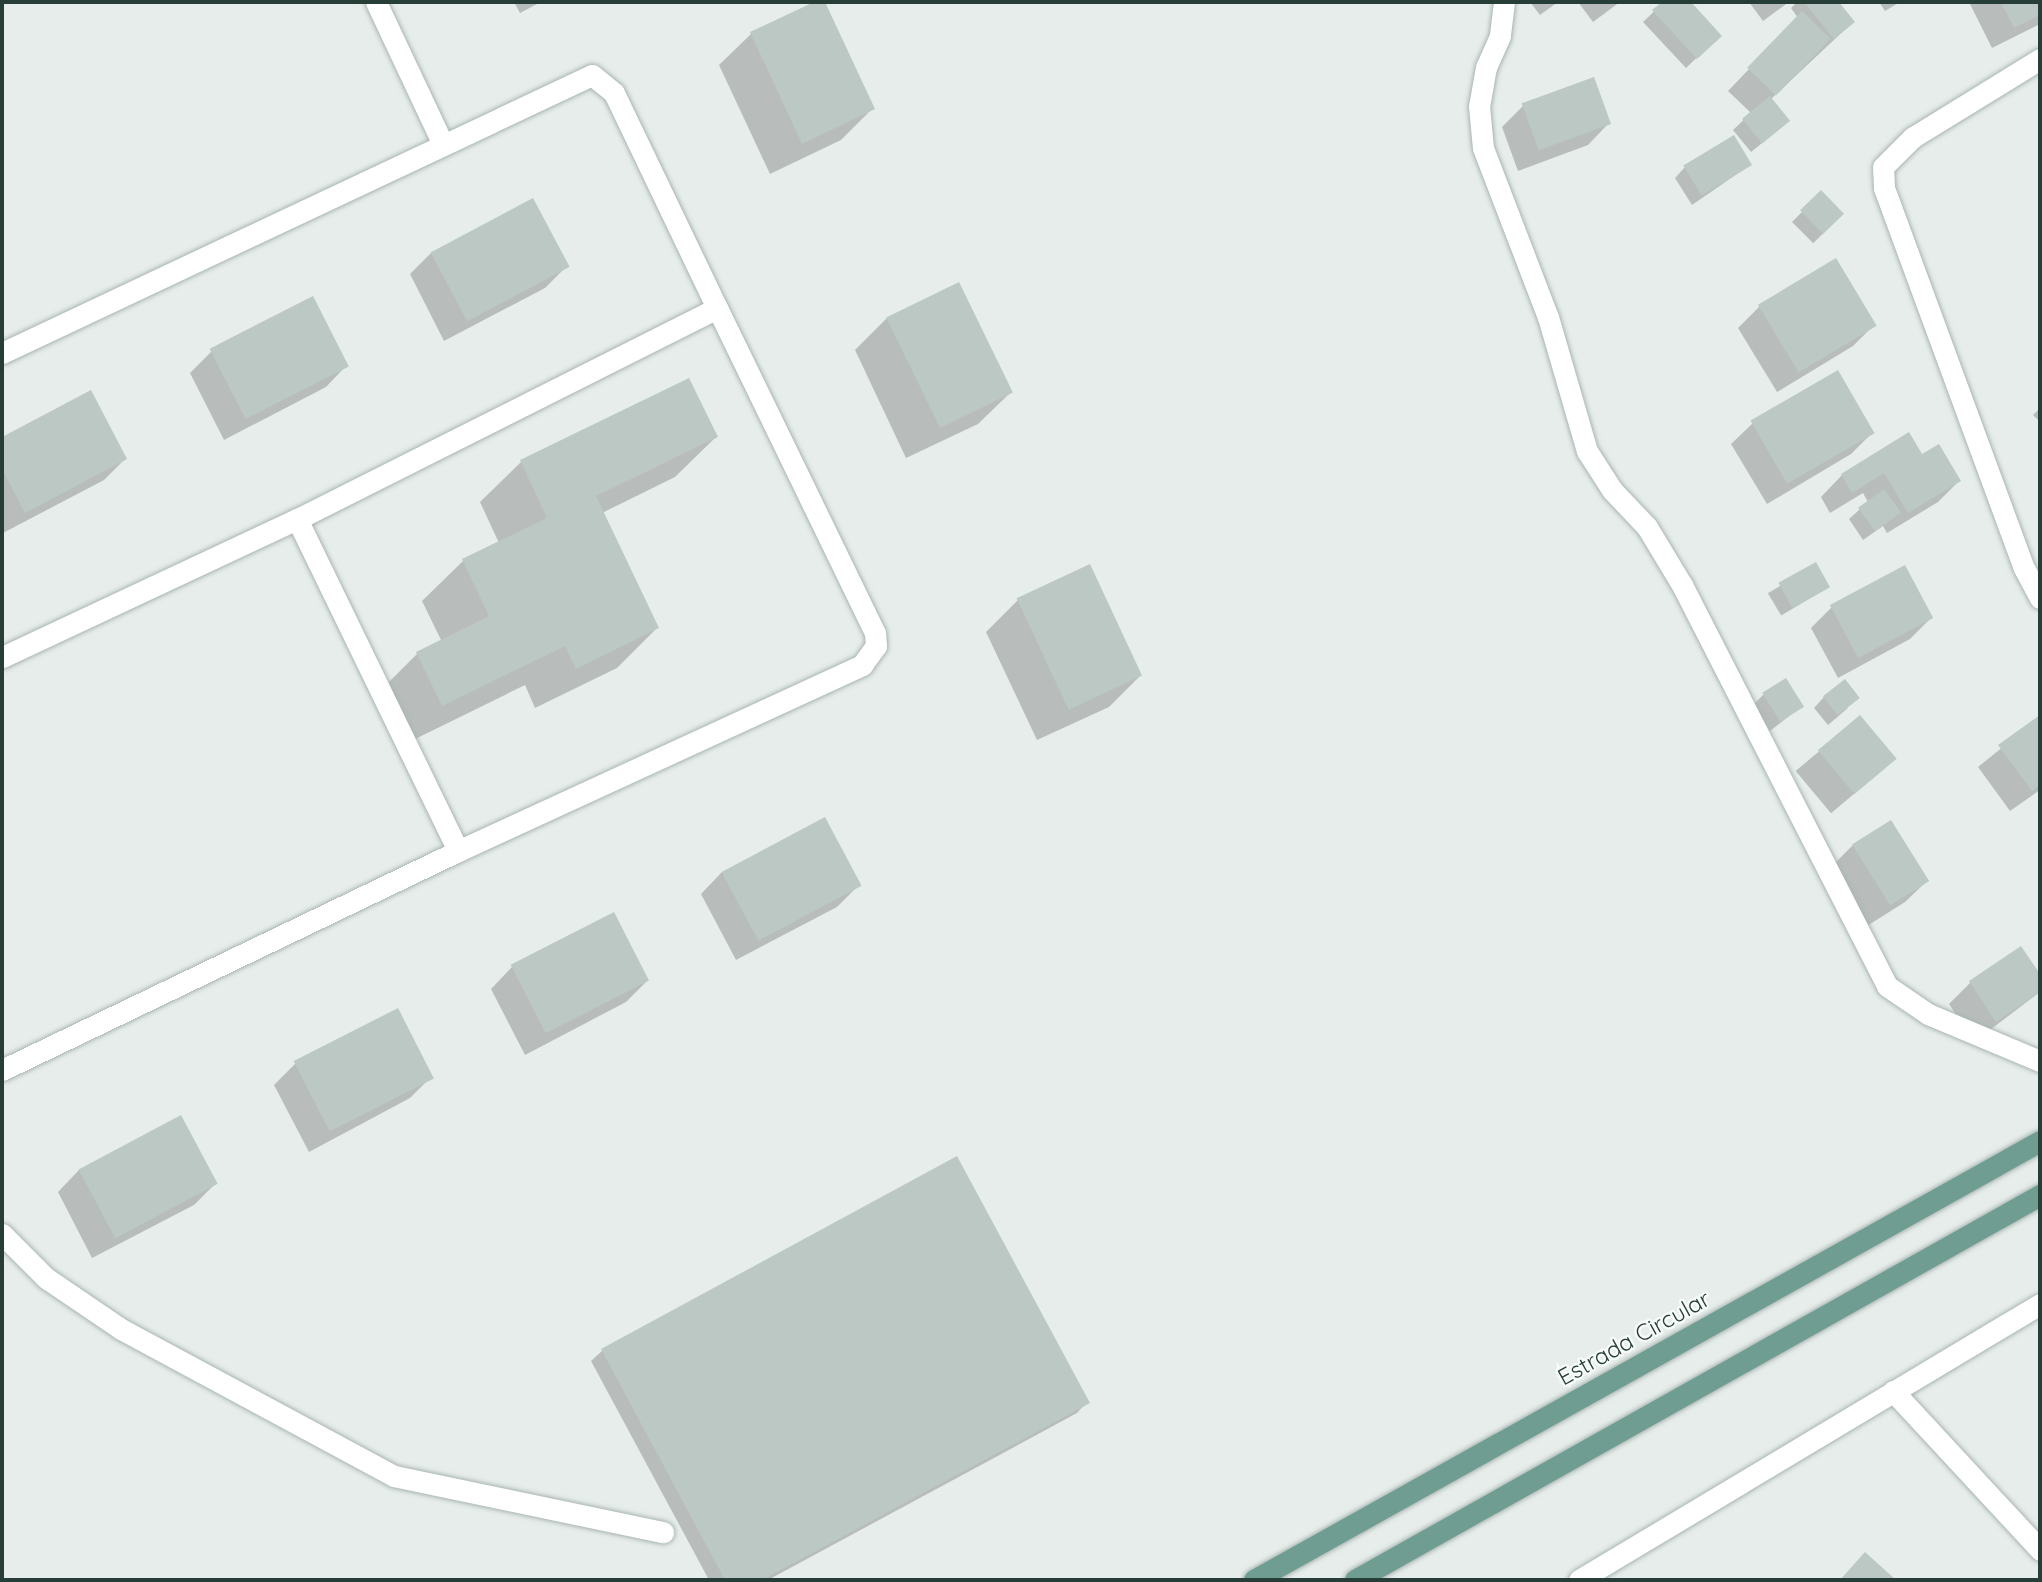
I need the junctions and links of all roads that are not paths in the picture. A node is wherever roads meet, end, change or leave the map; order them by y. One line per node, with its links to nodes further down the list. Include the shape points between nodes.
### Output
1 (376, 2): 4 (street)
2 (1504, 2): 12 (street, via 1500,36 1486,67 1479,106 1483,148 1548,317 1587,451 1612,490 1647,527 1682,585 1886,986 1928,1014)
3 (2040, 59): 8 (street, via 1913,136 1883,167 1884,188)
4 (442, 142): 5 (street, via 592,75 614,93); 6 (street)
5 (717, 308): 7 (street); 11 (street, via 875,633 876,646 862,665)
6 (2, 353)
7 (297, 519): 10 (street); 11 (street)
8 (2032, 562): 9 (street)
9 (2040, 598)
10 (2, 657)
11 (458, 851): 13 (street)
12 (2040, 1061)
13 (2, 1069)
14 (2040, 1141): 21 (main road, Estrada Circular)
15 (2040, 1195): 22 (main road)
16 (2, 1234): 19 (street, via 46,1278 121,1329 394,1476)
17 (2040, 1304): 18 (street)
18 (1894, 1391): 20 (street); 23 (street)
19 (663, 1532)
20 (2040, 1550)
21 (1254, 1580)
22 (1355, 1580)
23 (1579, 1580)

